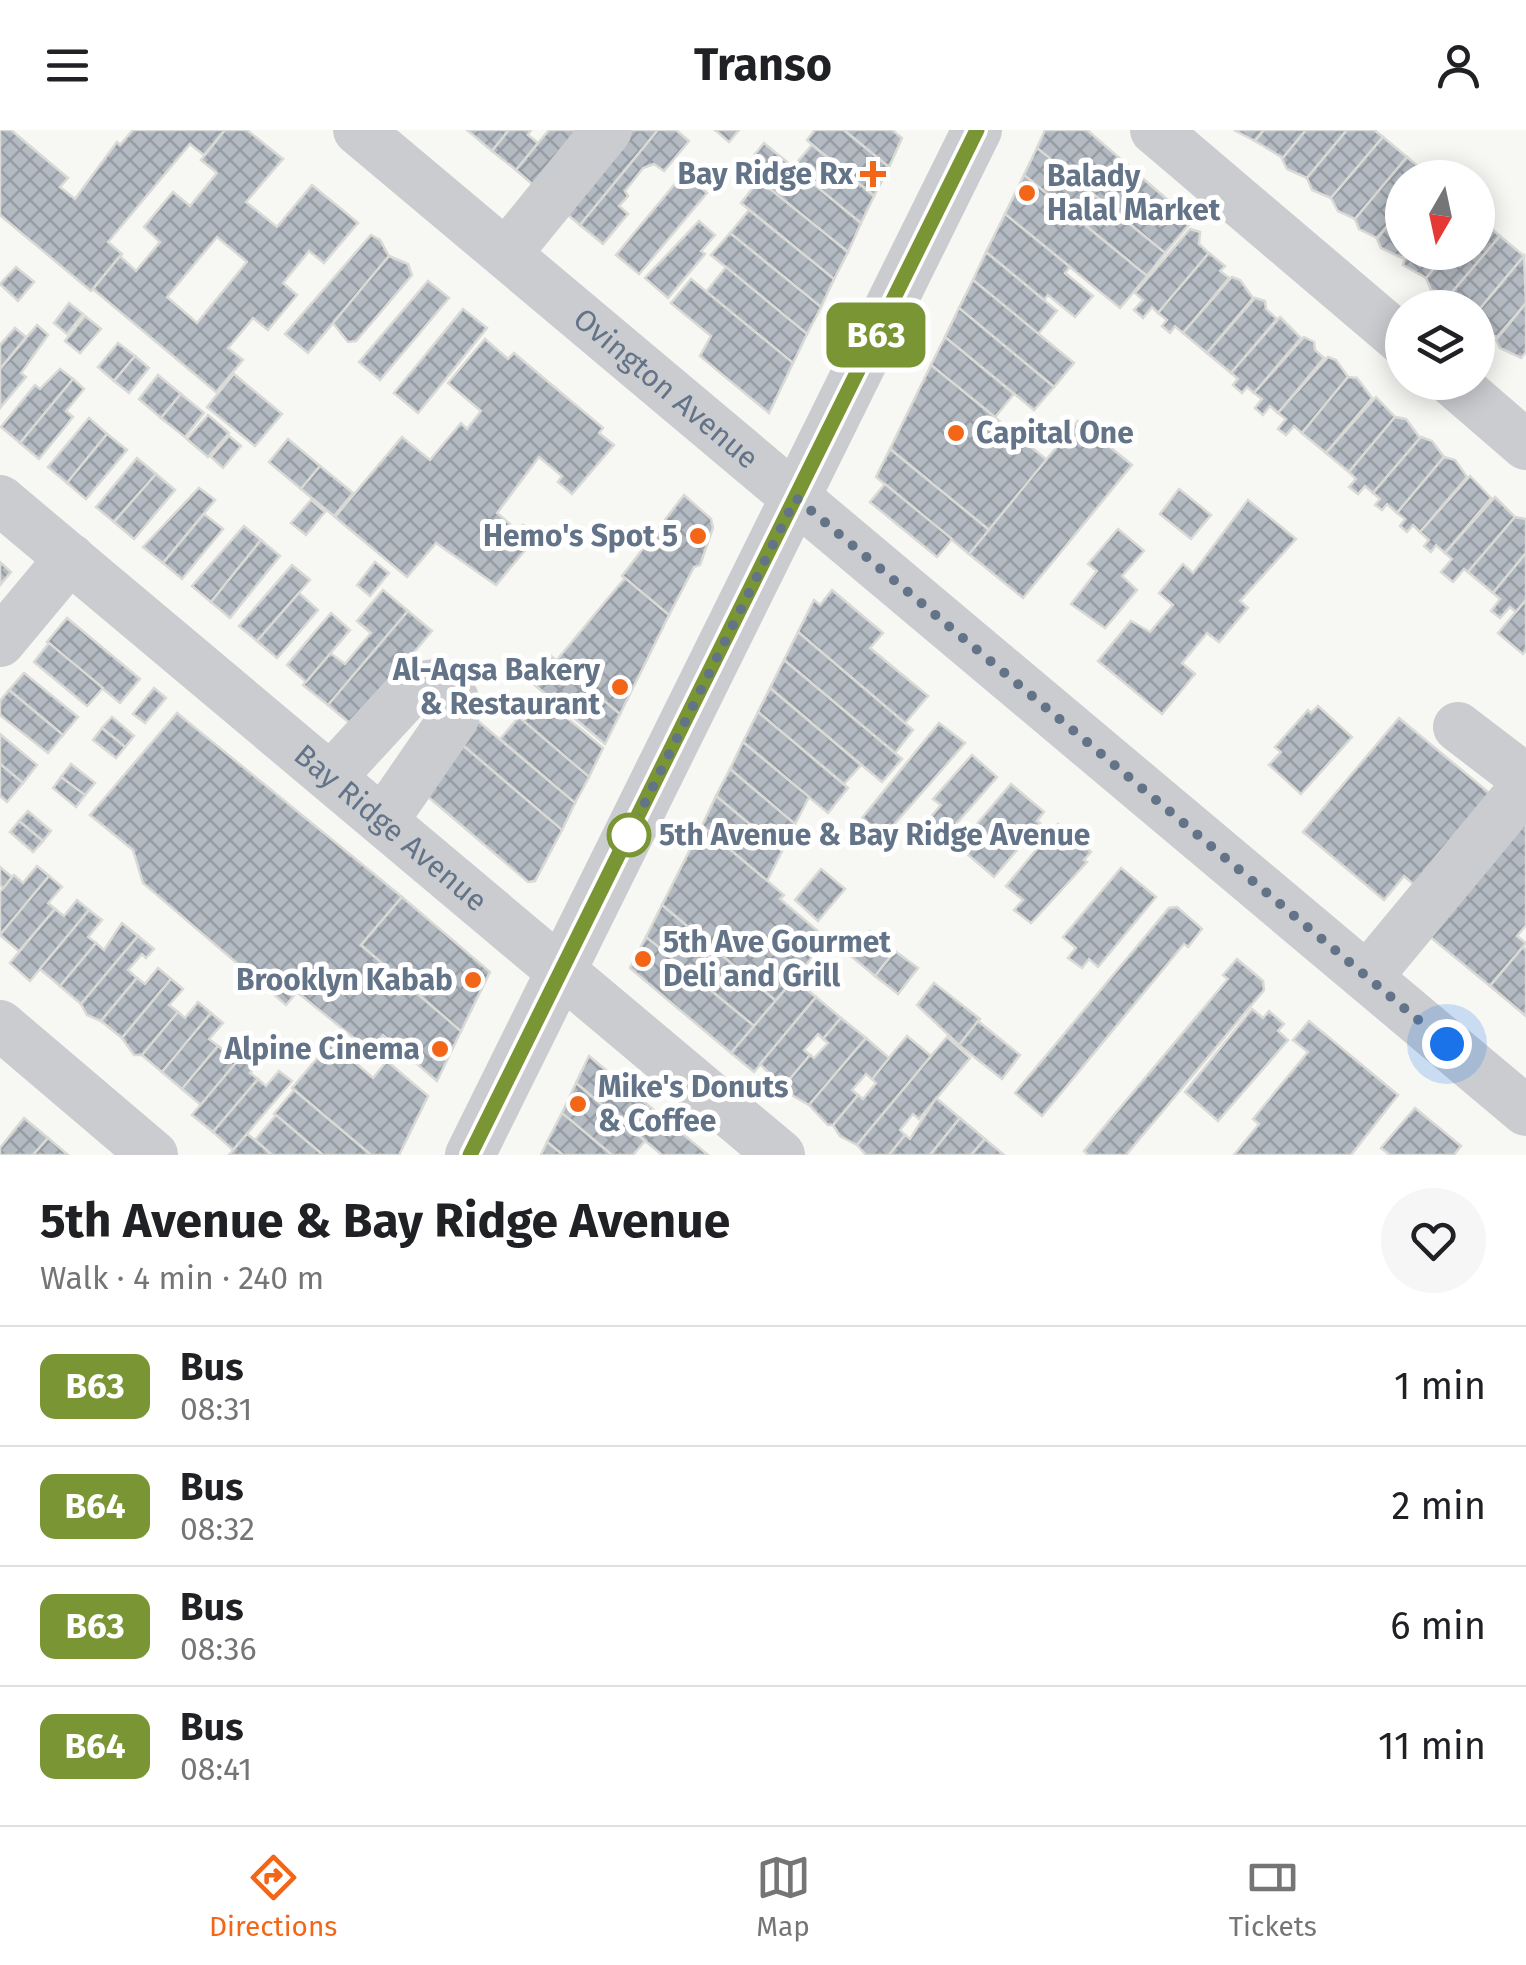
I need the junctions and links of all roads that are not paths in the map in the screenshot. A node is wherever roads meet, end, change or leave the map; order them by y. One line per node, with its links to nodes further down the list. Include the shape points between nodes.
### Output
1 (358, 130): 5 (street, Ovington Avenue)
2 (607, 130): 5 (street)
3 (977, 130): 9 (street)
4 (1155, 130): 6 (street)
5 (506, 254): 9 (street, Ovington Avenue)
6 (1385, 326)
7 (1473, 400): 8 (street)
8 (1526, 445)
9 (796, 498): 16 (street); 17 (street, Ovington Avenue)
10 (0, 500): 11 (street, Bay Ridge Avenue)
11 (70, 558): 12 (street); 14 (street, Bay Ridge Avenue)
12 (0, 642)
13 (1458, 727): 17 (street, via 1522,776 1524,788)
14 (331, 777): 15 (street, Bay Ridge Avenue); 15 (street, via 414,688 434,684 454,699 454,718)
15 (383, 821): 16 (street, Bay Ridge Avenue)
16 (562, 972): 21 (street); 22 (street, Bay Ridge Avenue)
17 (1368, 976): 19 (street, Ovington Avenue)
18 (0, 1025): 20 (street)
19 (1526, 1111)
20 (153, 1155)
21 (470, 1155)
22 (780, 1155)

